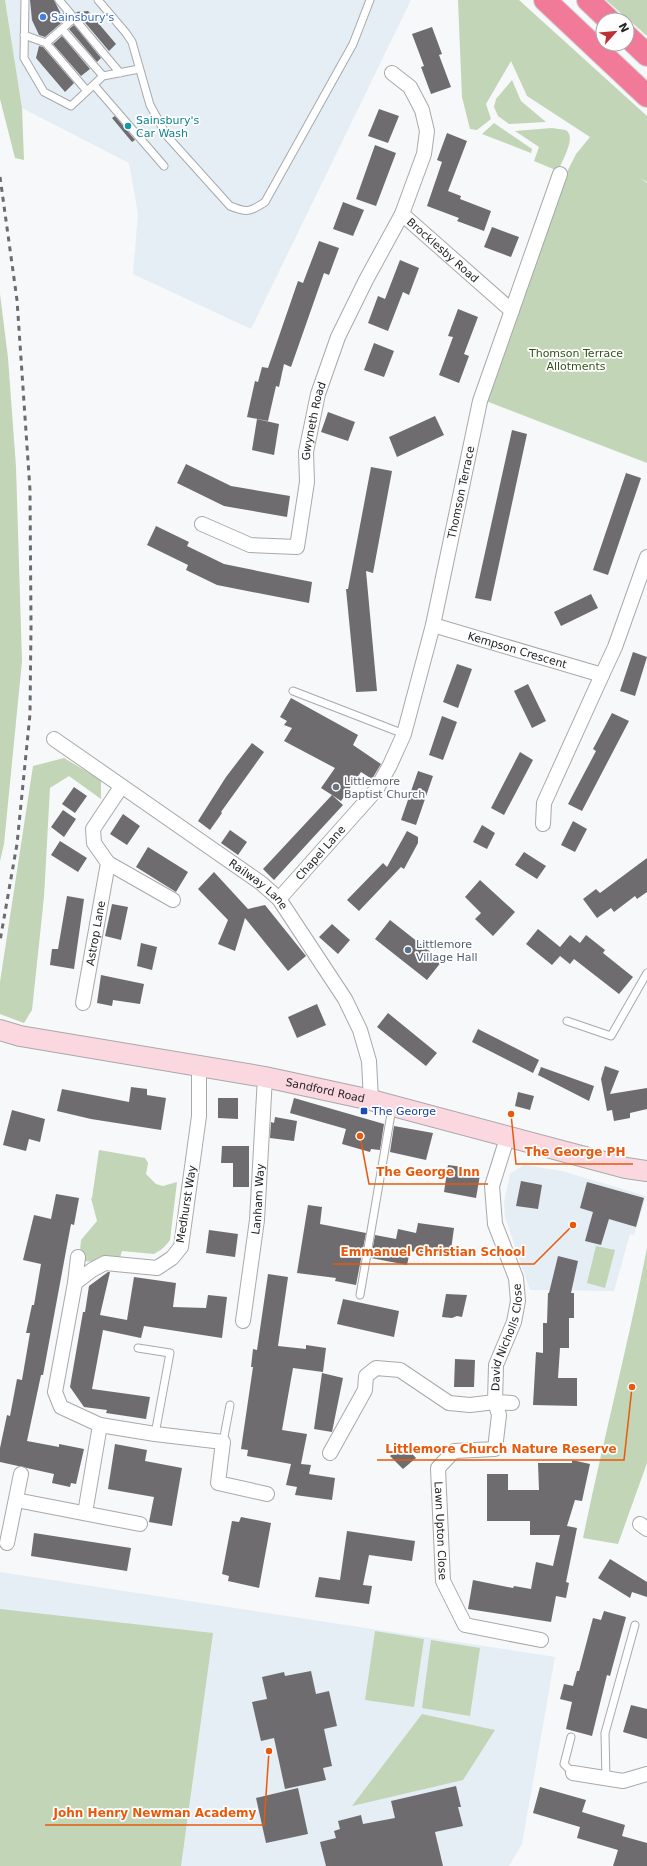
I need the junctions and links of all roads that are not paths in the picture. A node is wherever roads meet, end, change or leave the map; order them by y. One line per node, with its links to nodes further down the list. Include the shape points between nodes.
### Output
1 (25, 0): 10 (lane)
2 (59, 0): 8 (lane)
3 (98, 0): 14 (lane, via 132,42)
4 (370, 0): 14 (lane, via 353,44 319,107 265,202 254,210 243,212 230,206 167,136 150,104)
5 (544, 0): 20 (highway)
6 (588, 0): 7 (highway)
7 (601, 12)
8 (74, 18): 9 (lane); 15 (lane)
9 (62, 28): 11 (lane); 17 (lane)
10 (24, 35): 11 (lane); 19 (lane, via 24,58 44,92 71,106)
11 (46, 43): 19 (lane)
12 (635, 44): 13 (highway)
13 (647, 55)
14 (139, 69): 15 (lane)
15 (120, 73): 17 (lane)
16 (392, 73): 23 (street, Brocklesby Road, via 410,87 422,110 427,131 424,154)
17 (103, 76): 18 (lane)
18 (94, 85): 19 (lane); 21 (lane)
19 (87, 91)
20 (647, 96)
21 (164, 166)
22 (560, 174): 24 (street, Thomson Terrace)
23 (402, 214): 24 (street, Brocklesby Road); 25 (street, Gwyneth Road, via 342,330 318,394 306,452 307,482 297,547 250,545)
24 (512, 311): 27 (street, Thomson Terrace, via 480,401)
25 (202, 524)
26 (647, 557): 28 (street, via 615,647)
27 (433, 625): 28 (street, Kempson Crescent); 30 (street, Thomson Terrace)
28 (602, 675): 34 (street, via 544,803)
29 (293, 691): 30 (lane)
30 (404, 734): 33 (street, Thomson Terrace, via 390,766)
31 (54, 739): 32 (street, Railway Lane)
32 (121, 787): 35 (street, via 93,829 94,843); 36 (street, Railway Lane, via 261,883)
33 (363, 807): 36 (street, Chapel Lane)
34 (543, 824)
35 (108, 863): 37 (street); 39 (street, Astrop Lane)
36 (279, 899): 44 (street, Railway Lane, via 346,1000 360,1030 369,1061)
37 (173, 900)
38 (647, 973): 40 (lane, via 611,1036)
39 (84, 1003)
40 (567, 1021)
41 (0, 1030): 42 (street, Sandford Road, via 20,1036)
42 (199, 1065): 43 (street, Sandford Road); 49 (street, Medhurst Way, via 199,1116 181,1247 172,1258 157,1268 105,1263)
43 (265, 1077): 44 (street, Sandford Road); 51 (street, Lanham Way, via 257,1220)
44 (371, 1100): 45 (street, Sandford Road)
45 (392, 1105): 46 (street, Sandford Road); 50 (lane)
46 (508, 1135): 47 (street, Sandford Road, via 626,1168); 53 (street, David Nicholls Close, via 492,1186 495,1224 516,1278 518,1301 514,1322 496,1365)
47 (647, 1171)
48 (78, 1257): 49 (street)
49 (75, 1283): 56 (street, via 55,1392 61,1407)
50 (360, 1295)
51 (243, 1321)
52 (138, 1348): 57 (lane, via 170,1353)
53 (495, 1402): 54 (street, David Nicholls Close); 59 (street, David Nicholls Close, via 470,1405 449,1403 400,1370 376,1368 366,1376 364,1390); 67 (street, Lawn Upton Close, via 500,1415 495,1449 454,1450 438,1468 443,1581 465,1625)
54 (512, 1403)
55 (230, 1405): 58 (lane)
56 (100, 1425): 57 (street); 63 (street)
57 (155, 1434): 58 (street)
58 (223, 1442): 61 (street, via 218,1484)
59 (330, 1452)
60 (21, 1474): 62 (street)
61 (267, 1494)
62 (16, 1500): 63 (street); 65 (street)
63 (85, 1513): 64 (street)
64 (140, 1524)
65 (7, 1543)
66 (635, 1626): 71 (lane, via 605,1733)
67 (541, 1640)
68 (570, 1736): 69 (lane, via 564,1764)
69 (573, 1773): 71 (street)
70 (647, 1774): 71 (street, via 623,1781)
71 (606, 1779)

